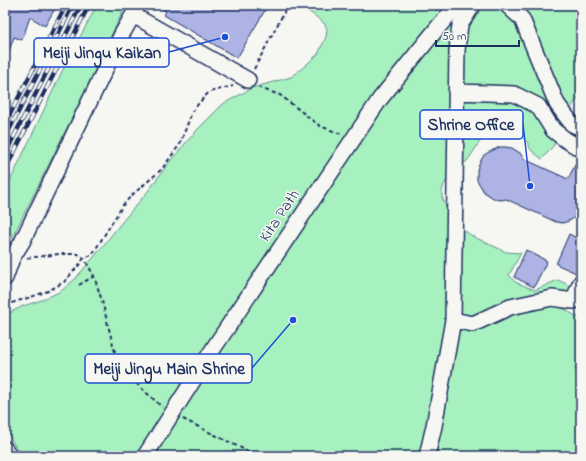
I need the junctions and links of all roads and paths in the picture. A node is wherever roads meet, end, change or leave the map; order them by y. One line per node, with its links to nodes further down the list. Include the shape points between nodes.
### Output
1 (288, 5): 6 (path)
2 (457, 5): 9 (street, Kita Path, via 380,99)
3 (473, 5): 7 (street, via 460,25)
4 (507, 5): 8 (street, via 522,19 557,104 572,124)
5 (135, 10): 6 (street); 11 (street)
6 (248, 80): 9 (path, via 262,89 280,95 320,126); 12 (path, via 209,92 204,97 192,112 180,144 162,169 123,205 92,255)
7 (456, 92): 10 (street, via 514,94 538,106 553,130); 18 (street)
8 (581, 128)
9 (352, 141): 19 (street, Kita Path)
10 (581, 149)
11 (12, 258): 12 (path, via 59,254 78,254); 14 (street)
12 (84, 258): 13 (path); 17 (path, via 64,282 36,295)
13 (94, 276): 16 (path); 19 (path, via 115,352 127,375)
14 (5, 278)
15 (581, 282): 18 (street, via 573,301 552,298 510,307 472,324)
16 (79, 285)
17 (5, 304)
18 (454, 320): 26 (street)
19 (172, 413): 22 (street, Kita Path); 23 (path, via 249,452)
20 (5, 449): 21 (street)
21 (9, 456)
22 (145, 456)
23 (277, 456)
24 (328, 456): 25 (path)
25 (340, 456)
26 (427, 456)

